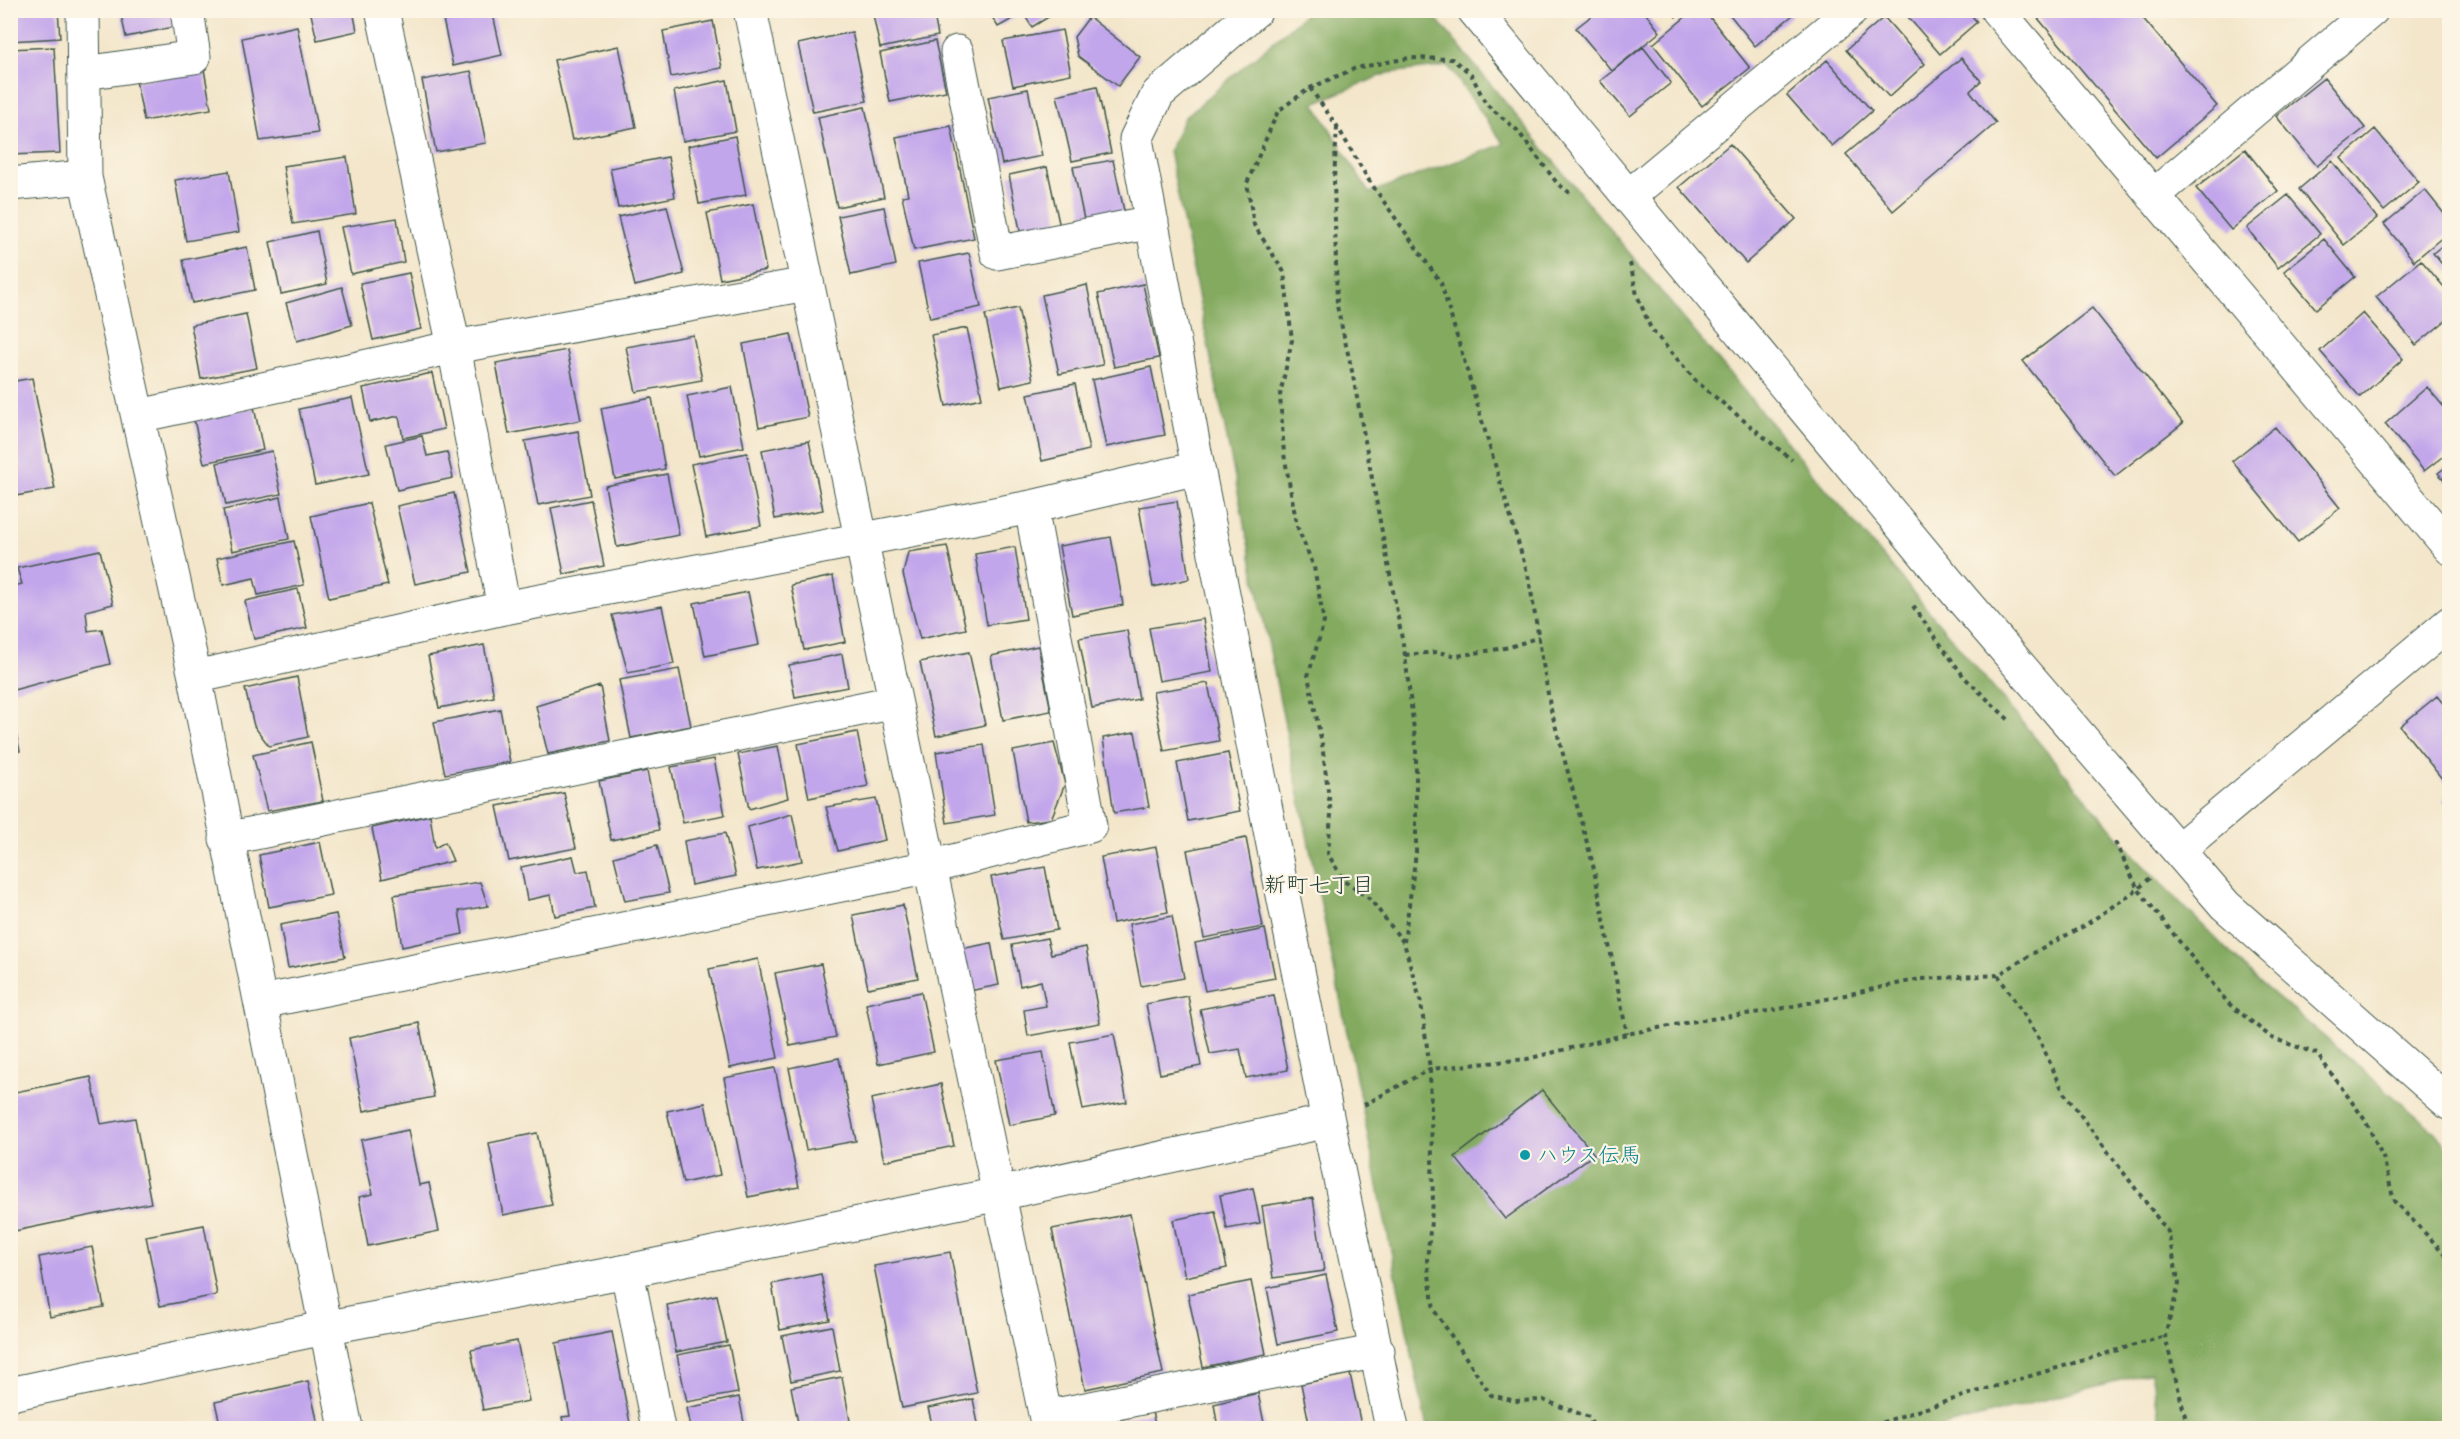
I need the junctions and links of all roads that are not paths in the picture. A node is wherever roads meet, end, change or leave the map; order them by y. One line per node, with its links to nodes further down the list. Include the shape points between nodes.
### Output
1 (83, 10): 11 (street)
2 (187, 10): 11 (street, via 194,57)
3 (382, 10): 18 (street)
4 (750, 10): 17 (street)
5 (1256, 10): 16 (street, via 1158,94 1136,139)
6 (1474, 10): 14 (street)
7 (1852, 10): 14 (street)
8 (1997, 10): 15 (street)
9 (2372, 10): 15 (street)
10 (957, 52): 16 (street, via 997,253)
11 (85, 73): 12 (street)
12 (86, 177): 13 (street); 19 (street)
13 (10, 184)
14 (1629, 196): 29 (street, via 1962,599)
15 (2153, 196): 23 (street)
16 (1152, 222): 20 (street)
17 (807, 284): 18 (street); 22 (street)
18 (454, 348): 19 (street); 24 (street)
19 (139, 416): 26 (street)
20 (1198, 468): 21 (street); 33 (street)
21 (1031, 507): 22 (street); 30 (street, via 1090,826)
22 (861, 539): 24 (street); 27 (street)
23 (2450, 548)
24 (504, 608): 26 (street)
25 (2450, 623): 29 (street)
26 (195, 677): 28 (street)
27 (895, 702): 28 (street); 30 (street)
28 (226, 838): 31 (street)
29 (2178, 850): 32 (street, via 2225,905)
30 (930, 867): 31 (street); 34 (street)
31 (261, 1002): 36 (street)
32 (2450, 1104)
33 (1328, 1121): 34 (street); 37 (street)
34 (999, 1194): 35 (street); 39 (street)
35 (627, 1271): 36 (street); 41 (street)
36 (324, 1328): 38 (street); 40 (street)
37 (1378, 1351): 39 (street); 42 (street)
38 (10, 1394)
39 (1047, 1423)
40 (346, 1428)
41 (658, 1428)
42 (1392, 1428)

